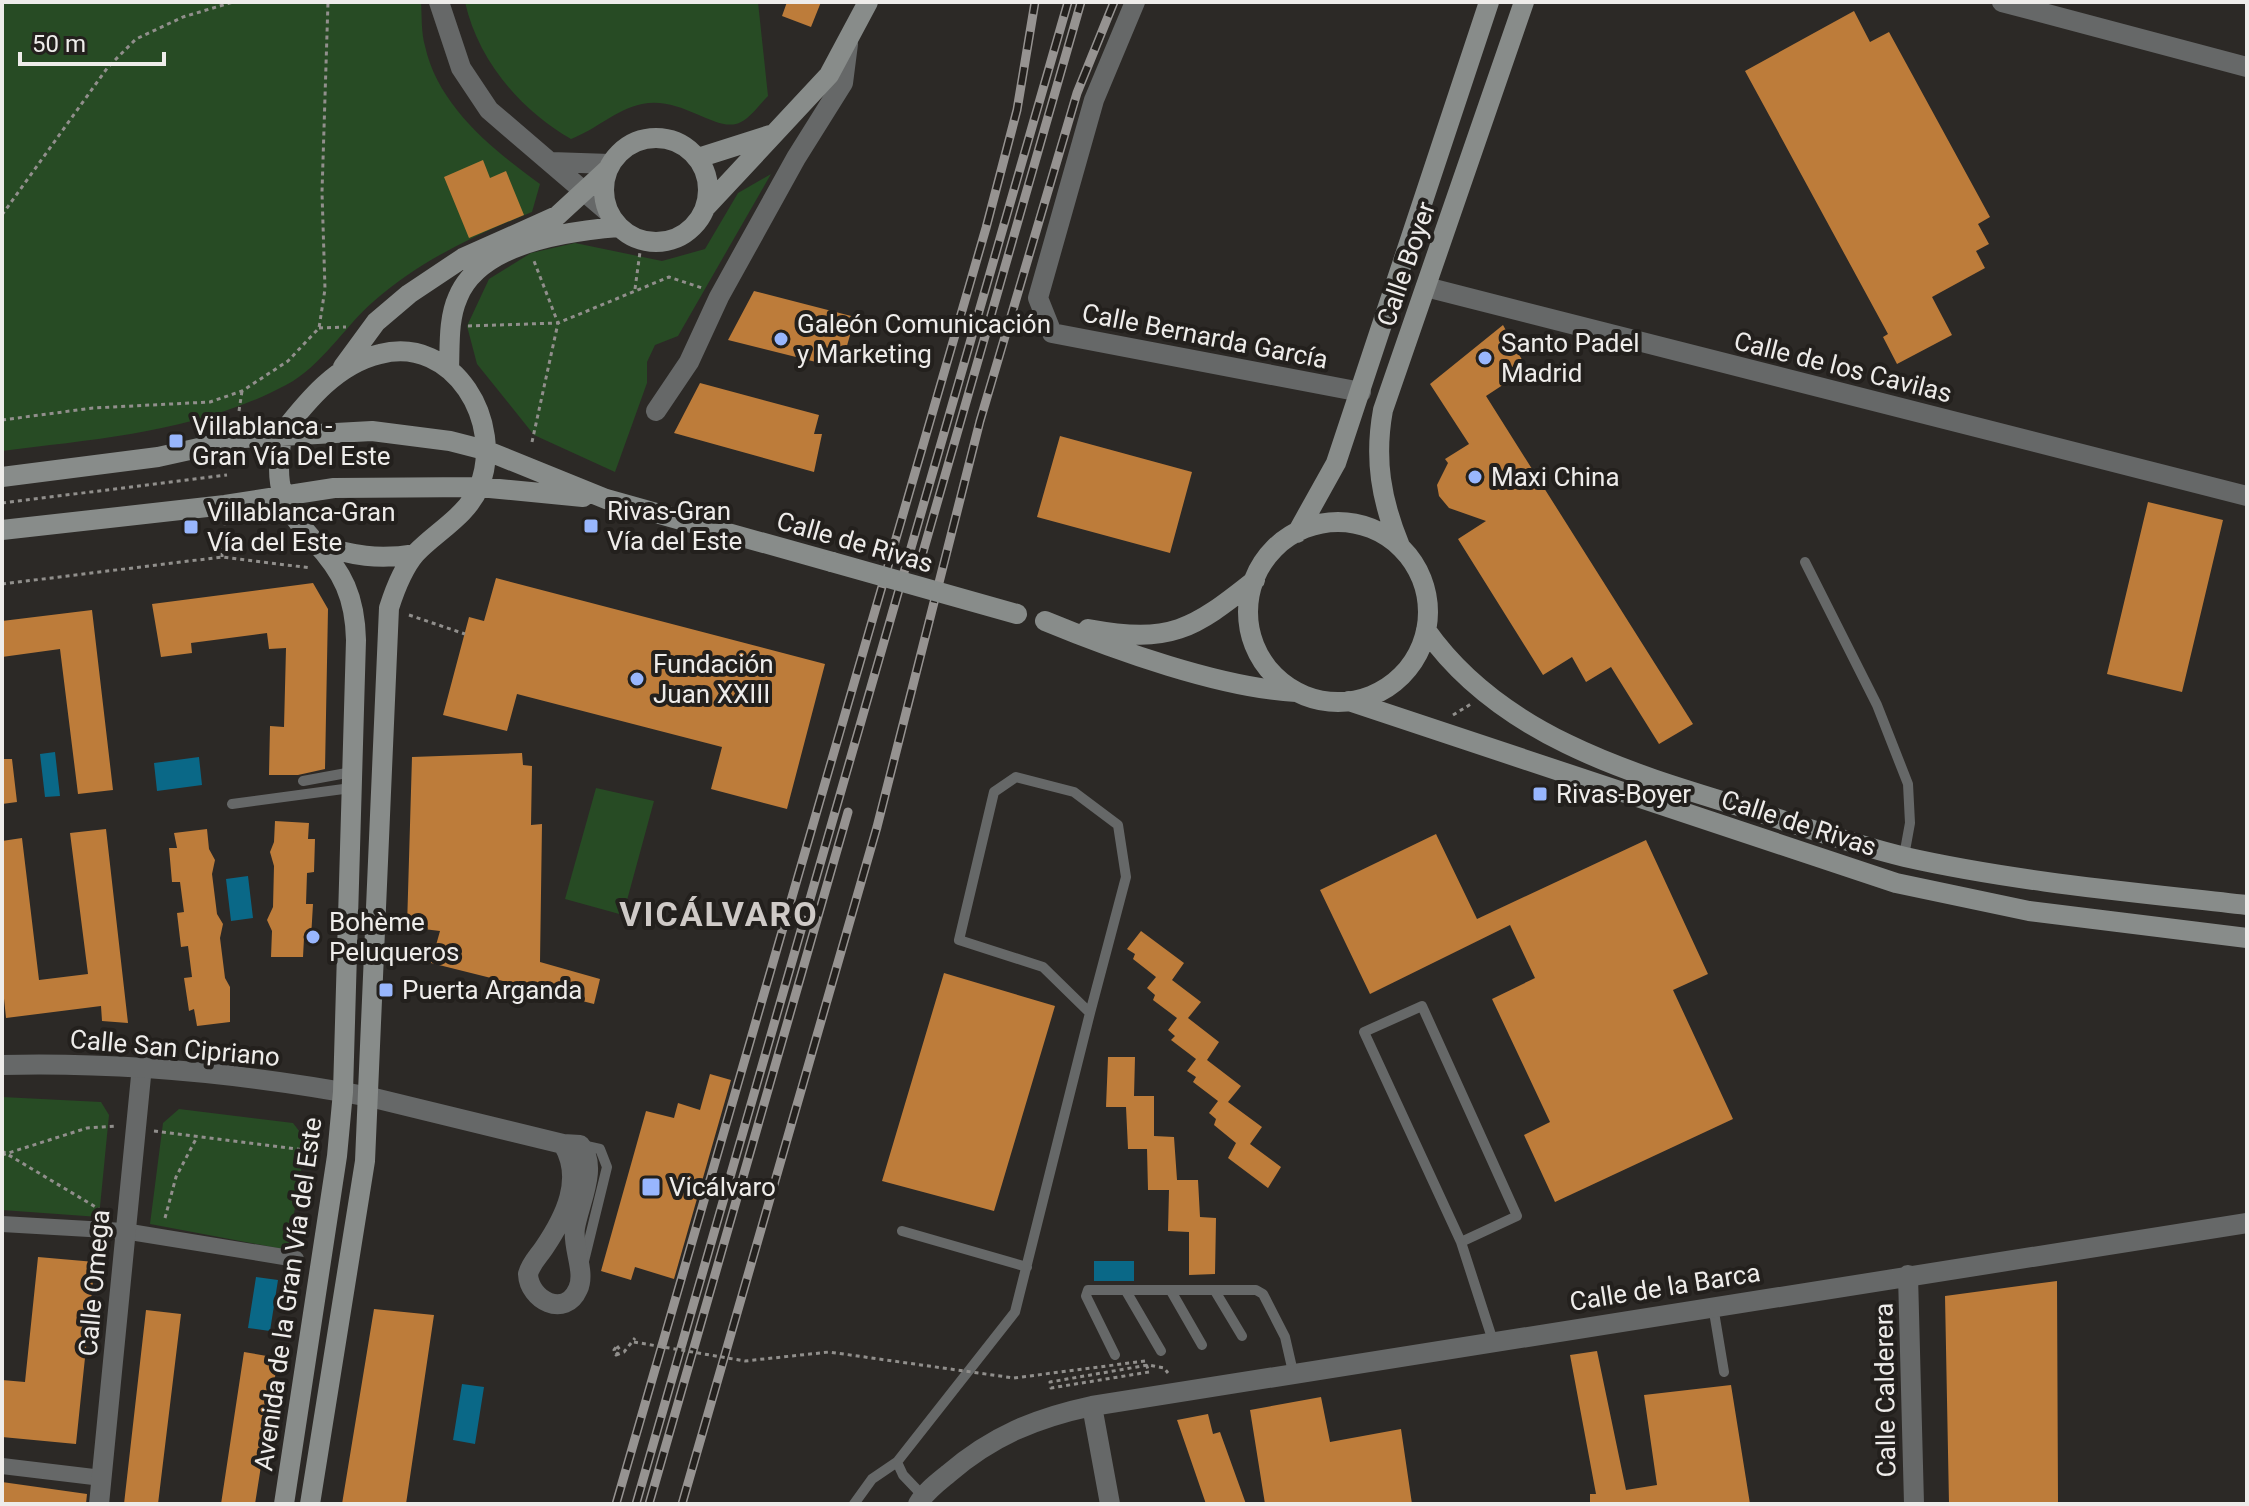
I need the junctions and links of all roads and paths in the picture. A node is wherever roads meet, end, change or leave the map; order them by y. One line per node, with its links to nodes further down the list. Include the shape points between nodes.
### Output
1 (233, 2): 18 (path, via 136,39 108,67)
2 (328, 2): 29 (path, via 322,192 325,289)
3 (439, 2): 14 (street, via 461,68 489,110)
4 (868, 2): 9 (main road)
5 (1135, 2): 33 (street, Calle Bernarda García, via 1094,100 1038,298 1052,333)
6 (1489, 2): 33 (main road, Calle Boyer)
7 (1524, 2): 23 (main road, Calle Boyer)
8 (2002, 2): 10 (street)
9 (848, 44): 11 (main road, via 829,75); 13 (street, via 843,83)
10 (2247, 67)
11 (778, 133): 12 (main road); 13 (street); 17 (main road)
12 (698, 158): 15 (main road, via 677,142 652,137 635,142); 17 (main road, via 706,174)
13 (796, 158): 25 (street)
14 (551, 162): 15 (street); 16 (street); 19 (street, via 560,182)
15 (609, 167): 16 (main road); 20 (main road, via 604,183)
16 (585, 191): 19 (main road); 20 (street)
17 (705, 208): 20 (main road, via 687,232 660,242 631,236)
18 (2, 215)
19 (557, 216): 31 (main road, via 499,239 427,281 376,322)
20 (614, 219): 21 (main road)
21 (529, 242): 26 (path); 30 (main road, via 468,277 451,326)
22 (640, 252): 24 (path)
23 (1426, 287): 43 (street, Calle de los Cavilas); 51 (main road, Calle Boyer, via 1378,437 1384,506)
24 (635, 289): 25 (path, via 669,277); 26 (path)
25 (719, 297): 35 (street, via 689,362)
26 (558, 323): 28 (path); 38 (path)
27 (353, 326): 29 (path)
28 (461, 326)
29 (319, 328): 32 (path, via 288,361)
30 (449, 369): 31 (main road, via 433,358 383,353); 39 (main road, Avenida de la Gran Vía del Este, via 479,411)
31 (339, 373): 37 (main road, via 304,404)
32 (242, 391): 34 (path); 36 (path, via 210,402 93,408)
33 (1361, 392): 49 (main road, Calle Boyer, via 1336,463)
34 (239, 411)
35 (656, 411)
36 (2, 420)
37 (282, 433): 39 (main road, Calle de Rivas, via 372,431); 41 (main road, Calle de Rivas, via 158,457); 44 (main road, Avenida de la Gran Vía del Este, via 278,475)
38 (532, 442)
39 (485, 450): 42 (main road, Avenida de la Gran Vía del Este); 45 (main road, Calle de Rivas)
40 (227, 475): 46 (path)
41 (2, 477)
42 (479, 487): 44 (main road, Calle de Rivas, via 334,488); 45 (main road, Calle de Rivas); 52 (main road, Avenida de la Gran Vía del Este, via 450,525)
43 (2247, 496)
44 (283, 497): 48 (main road, Calle de Rivas); 50 (main road, Avenida de la Gran Vía del Este)
45 (606, 499): 59 (main road, Calle de Rivas, bridge)
46 (2, 503)
47 (224, 525): 53 (path)
48 (2, 530)
49 (1297, 533): 51 (main road, via 1346,522 1371,528); 56 (main road, via 1272,552)
50 (317, 544): 52 (main road, via 352,556 384,559); 66 (main road, Avenida de la Gran Vía del Este, via 342,574 355,612)
51 (1400, 546): 60 (main road, via 1424,584)
52 (415, 554): 76 (main road, Avenida de la Gran Vía del Este, via 393,595 385,640)
53 (222, 557): 55 (path); 57 (path)
54 (1805, 562): 69 (lane, via 1877,705 1908,784 1910,823)
55 (314, 568)
56 (1255, 580): 59 (main road, Calle de Rivas, via 1204,621 1168,634 1106,632); 62 (main road, via 1248,612 1254,643 1271,672)
57 (2, 584)
58 (405, 614): 61 (path)
59 (1045, 621): 62 (main road, Calle de Rivas, via 1102,644 1260,690)
60 (1426, 630): 63 (main road, Calle de Rivas); 64 (main road, via 1416,656 1399,678 1375,694)
61 (465, 634)
62 (1296, 692): 64 (main road)
63 (1485, 696): 65 (path); 69 (main road, Calle de Rivas, via 1615,767)
64 (1349, 701): 65 (main road, Calle de Rivas)
65 (1430, 729): 71 (main road, Calle de Rivas, via 1896,883 2029,911)
66 (352, 780): 67 (lane); 68 (lane); 75 (main road, Avenida de la Gran Vía del Este)
67 (303, 781)
68 (232, 804)
69 (1904, 856): 70 (main road, Calle de Rivas, via 2036,879)
70 (2247, 905)
71 (2247, 938)
72 (1090, 1013): 72 (lane, via 1126,877 1118,825 1074,792 1016,777 994,792 959,940 1043,967); 91 (lane)
73 (2, 1065): 74 (street, Calle San Cipriano)
74 (142, 1066): 75 (street, Calle San Cipriano); 86 (street, Calle Omega)
75 (343, 1092): 76 (street, Avenida de la Gran Vía del Este); 114 (main road, Avenida de la Gran Vía del Este)
76 (370, 1097): 80 (street); 115 (main road, Avenida de la Gran Vía del Este, via 365,1161)
77 (118, 1126): 82 (path, via 87,1128)
78 (154, 1131): 79 (path)
79 (197, 1137): 81 (path); 88 (path, via 176,1177)
80 (572, 1144): 80 (street, via 570,1198 530,1266 528,1283 540,1300 557,1304 579,1288 575,1229 589,1164)
81 (304, 1150)
82 (3, 1153): 83 (path)
83 (99, 1209)
84 (2247, 1223): 92 (street, Calle de la Barca)
85 (2, 1224): 86 (street)
86 (124, 1231): 88 (street); 111 (street, Calle Omega)
87 (902, 1231): 91 (lane)
88 (160, 1237): 90 (street)
89 (1461, 1242): 89 (lane, via 1364,1032 1422,1006 1517,1216); 98 (lane)
90 (296, 1259)
91 (1027, 1267): 109 (lane, via 1015,1312)
92 (1908, 1275): 96 (street, Calle de la Barca); 118 (street, Calle Calderera)
93 (1126, 1291): 94 (lane); 100 (lane); 102 (lane, via 1088,1290 1086,1296)
94 (1171, 1291): 95 (lane); 99 (lane)
95 (1215, 1291): 97 (lane); 104 (lane, via 1263,1294 1285,1337)
96 (1713, 1306): 98 (street, Calle de la Barca); 105 (lane)
97 (1242, 1336)
98 (1493, 1341): 104 (street, Calle de la Barca)
99 (1202, 1345)
100 (1161, 1351)
101 (616, 1355): 107 (path, bridge, via 635,1340 745,1361 829,1352 1014,1378 1145,1361 1149,1372 1051,1388 1050,1382 1134,1368 1148,1365 1149,1372 1064,1386)
102 (1115, 1355)
103 (1164, 1368): 106 (path)
104 (1293, 1372): 108 (street, Calle de la Barca)
105 (1724, 1372)
106 (1170, 1376)
107 (1066, 1396)
108 (1092, 1406): 112 (street, Calle de la Barca, via 1022,1425 993,1440); 117 (street)
109 (897, 1462): 112 (lane); 116 (lane, via 872,1479)
110 (2, 1466): 111 (street)
111 (102, 1478): 113 (street, Calle Omega)
112 (920, 1500)
113 (99, 1504)
114 (284, 1504)
115 (310, 1504)
116 (854, 1504)
117 (1110, 1504)
118 (1914, 1504)

